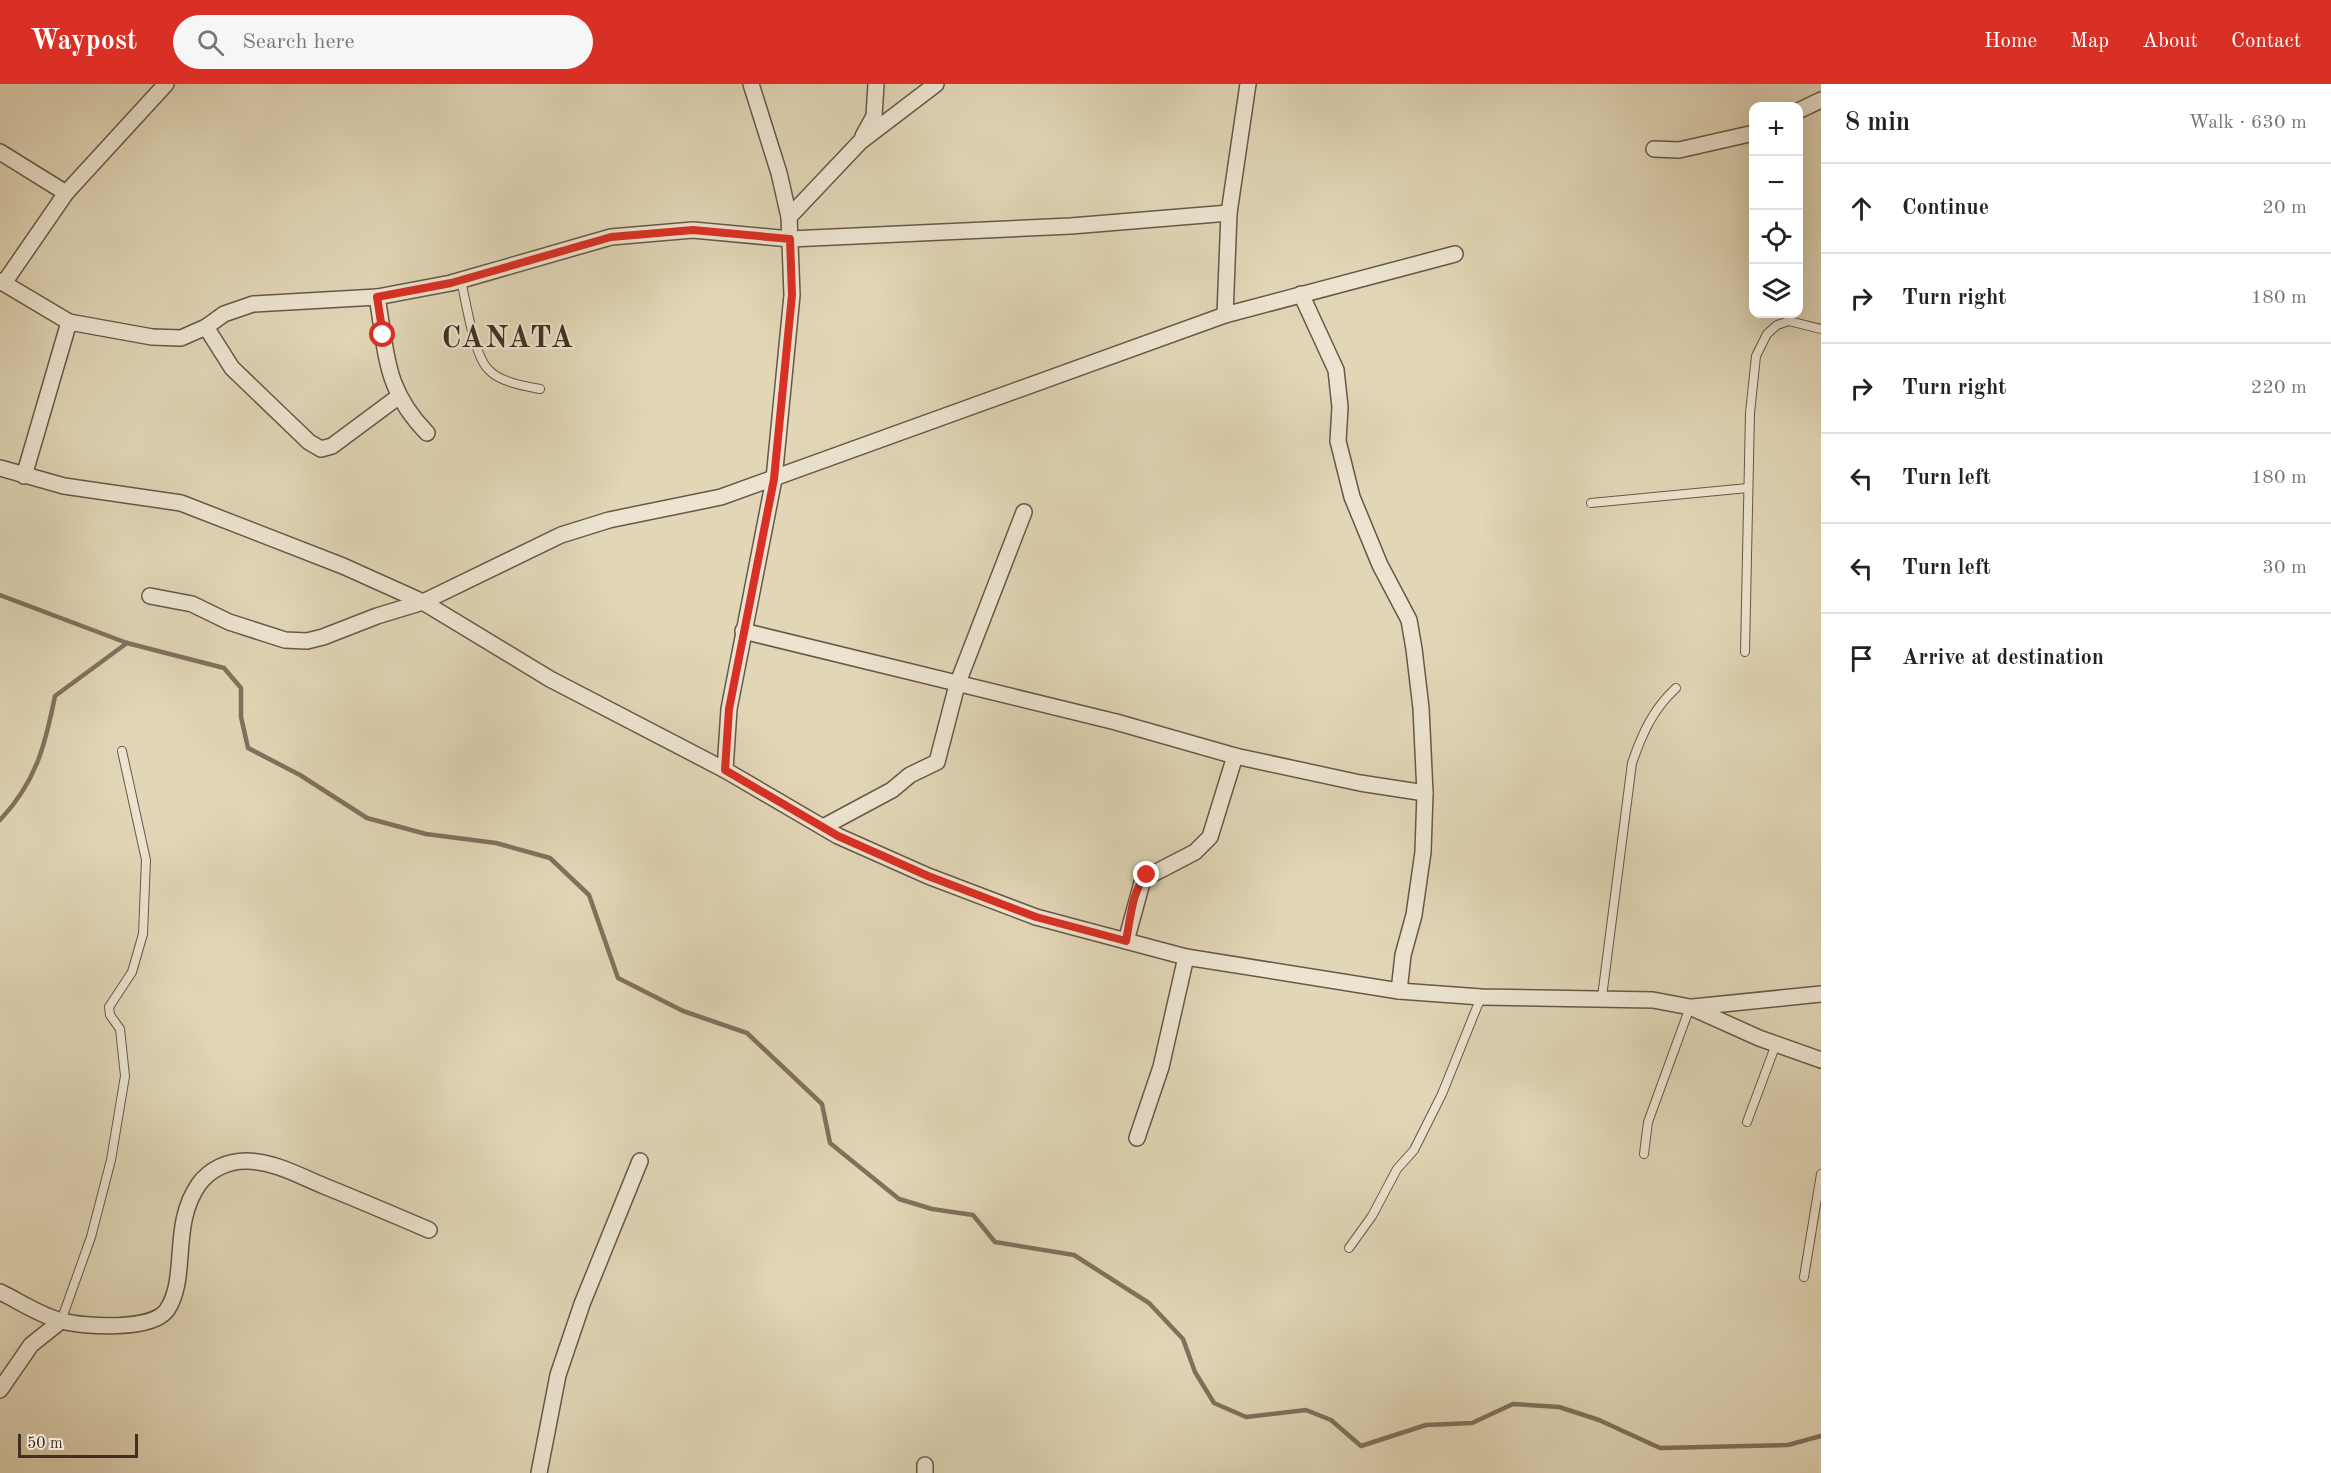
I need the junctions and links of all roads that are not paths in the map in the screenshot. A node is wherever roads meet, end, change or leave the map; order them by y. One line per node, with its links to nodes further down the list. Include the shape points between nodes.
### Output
1 (166, 84): 12 (street)
2 (751, 84): 14 (street)
3 (876, 84): 9 (street, via 874,116)
4 (936, 84): 9 (street)
5 (1248, 84): 13 (street)
6 (1821, 100): 7 (street)
7 (1803, 109)
8 (1749, 134): 10 (street, via 1679,150)
9 (860, 142): 14 (street)
10 (1654, 149)
11 (0, 152): 12 (street)
12 (66, 193): 18 (street)
13 (1229, 213): 15 (street, via 1071,226); 21 (street)
14 (789, 217): 15 (street)
15 (790, 239): 17 (street, via 693,230 611,237); 30 (street, via 792,295)
16 (1455, 254): 19 (street)
17 (461, 280): 20 (street); 25 (lane, via 479,355 487,369 522,386)
18 (2, 282): 22 (street)
19 (1301, 294): 21 (street); 43 (street, via 1336,370 1338,441 1352,497 1380,565 1409,620 1421,708)
20 (377, 297): 23 (street, via 253,304 224,314); 26 (street, via 391,382)
21 (1225, 315): 30 (street)
22 (69, 322): 23 (street, via 152,337 181,338); 29 (street)
23 (206, 327): 26 (street, via 232,368 321,449 332,446)
24 (1821, 329): 31 (lane, via 1789,321 1777,325 1767,334 1756,356)
25 (540, 389)
26 (398, 397): 27 (street)
27 (427, 433)
28 (0, 468): 29 (street)
29 (24, 476): 35 (street, via 201,509)
30 (774, 479): 35 (street, via 721,497 609,520 561,535); 36 (street)
31 (1748, 488): 32 (lane); 37 (lane)
32 (1591, 503)
33 (1024, 512): 38 (street)
34 (150, 596): 35 (street, via 192,604 257,632 306,641)
35 (423, 602): 42 (street, via 550,679)
36 (743, 631): 38 (street); 42 (street, via 729,709)
37 (1745, 652)
38 (957, 685): 41 (street, via 1116,722); 44 (street, via 934,765)
39 (1676, 688): 50 (lane, via 1662,701 1641,734 1632,763)
40 (122, 751): 63 (lane, via 146,860 143,934 132,972 109,1006 120,1029 125,1076 111,1160 91,1237)
41 (1235, 756): 43 (street); 45 (street, via 1210,837 1195,852 1143,879)
42 (725, 770): 44 (street)
43 (1425, 793): 47 (street, via 1420,873)
44 (823, 827): 45 (street, via 928,876 1036,917)
45 (1126, 941): 46 (street)
46 (1186, 957): 47 (street); 55 (street, via 1161,1066)
47 (1399, 991): 49 (street)
48 (1821, 994): 51 (street)
49 (1480, 997): 50 (street); 60 (lane, via 1442,1094 1414,1150 1397,1169)
50 (1602, 997): 51 (street)
51 (1690, 1007): 52 (street); 56 (lane, via 1648,1122)
52 (1776, 1044): 53 (street); 54 (lane)
53 (1821, 1060)
54 (1746, 1122)
55 (1137, 1138)
56 (1644, 1155)
57 (640, 1161): 65 (street, via 558,1375)
58 (1821, 1174): 61 (lane)
59 (429, 1230): 63 (street, via 277,1166 247,1161 225,1164 205,1175 188,1199 175,1287 166,1310 154,1320 138,1324)
60 (1349, 1248)
61 (1804, 1278)
62 (0, 1292): 63 (street)
63 (61, 1321): 64 (street, via 31,1345)
64 (0, 1390)
65 (538, 1473)

